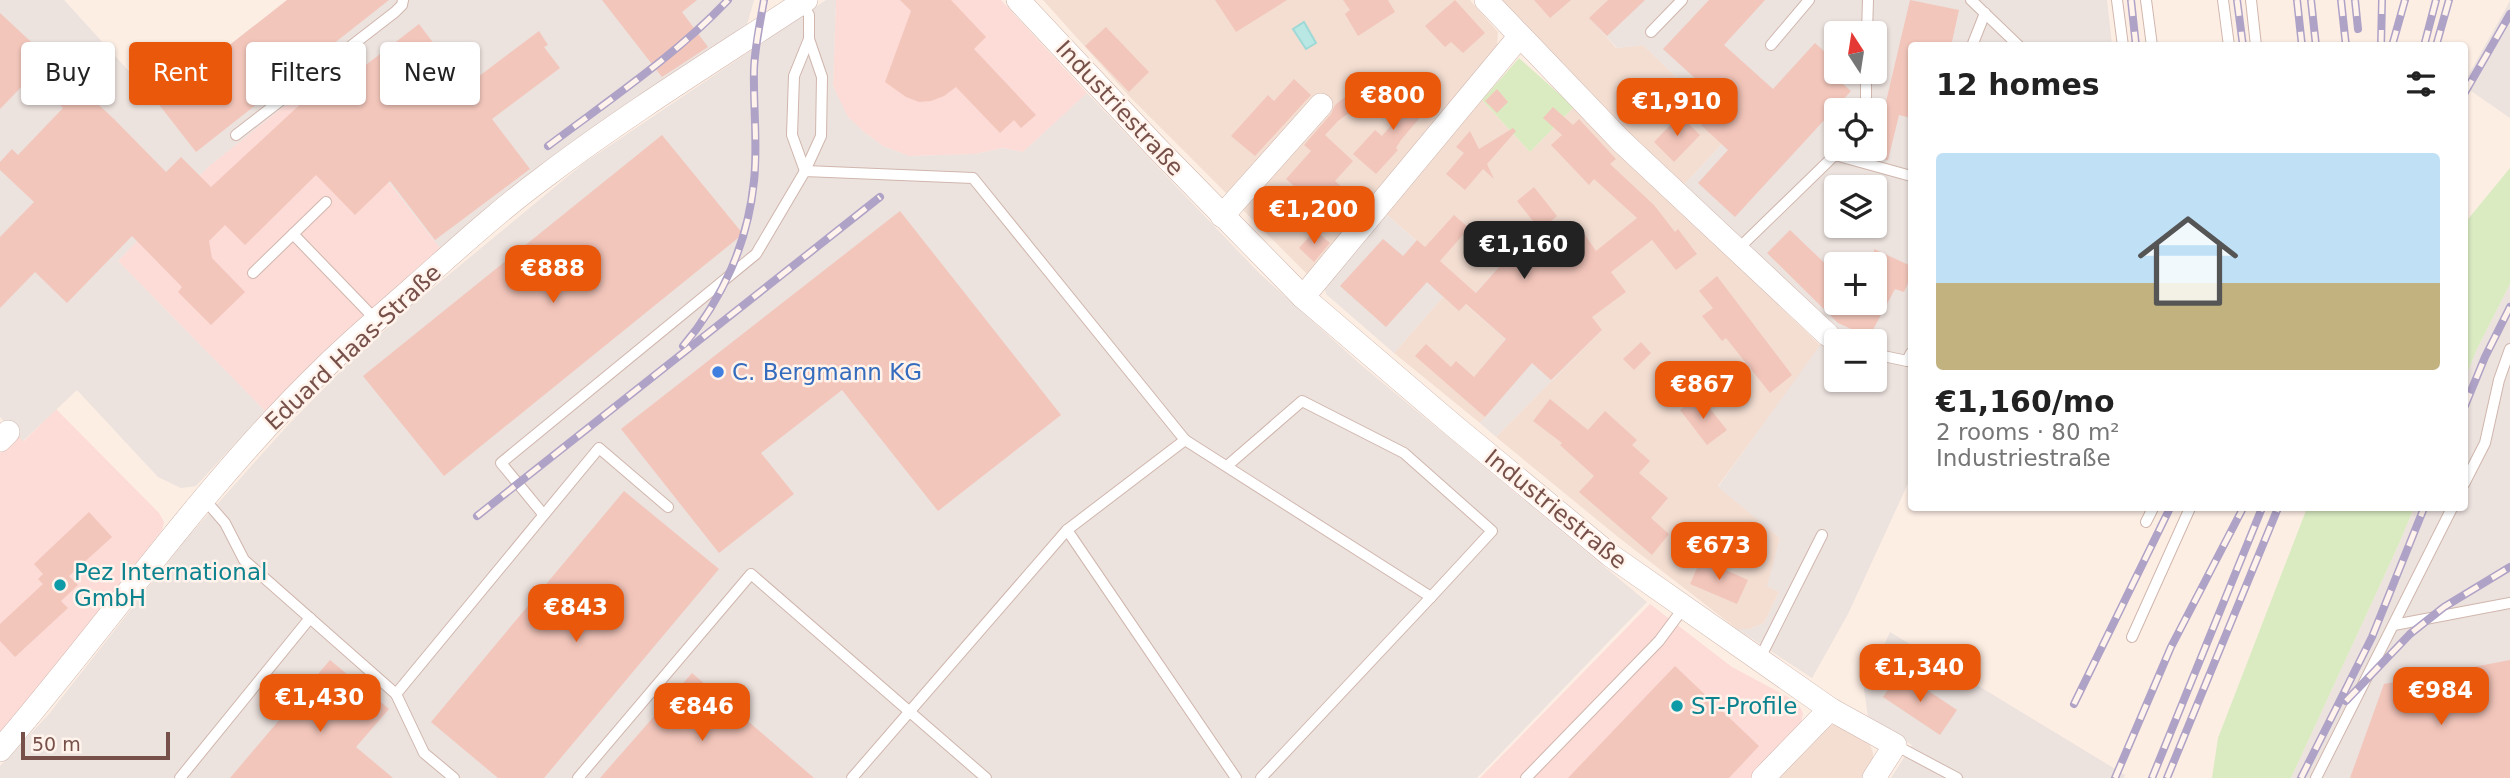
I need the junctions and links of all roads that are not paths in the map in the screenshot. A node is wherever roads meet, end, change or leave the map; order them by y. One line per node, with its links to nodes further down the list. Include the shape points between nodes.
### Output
1 (403, 0): 26 (lane, via 395,12)
2 (1018, 0): 32 (street, Industriestraße)
3 (1486, 0): 16 (street)
4 (1682, 0): 15 (lane)
5 (1809, 0): 24 (lane)
6 (1868, 0): 14 (lane)
7 (1971, 0): 13 (lane)
8 (2118, 0): 20 (lane)
9 (2146, 0): 21 (lane)
10 (2223, 0): 22 (lane)
11 (2250, 0): 23 (lane)
12 (804, 1): 17 (lane); 37 (street, Eduard Haas-Straße, via 542,178)
13 (1985, 13): 18 (lane); 19 (lane)
14 (1867, 21)
15 (1651, 32)
16 (1519, 37): 34 (street, via 1621,141); 36 (street)
17 (809, 38): 29 (lane, via 794,76 792,127); 29 (lane, via 822,77 821,136)
18 (1974, 42)
19 (2015, 42)
20 (2123, 42)
21 (2151, 42)
22 (2228, 42)
23 (2255, 42)
24 (1770, 45)
25 (1321, 106): 32 (street)
26 (236, 135)
27 (1829, 161): 34 (lane)
28 (1865, 161): 30 (lane)
29 (805, 171): 42 (lane, via 973,178); 50 (lane, via 756,254 501,463)
30 (1908, 175)
31 (326, 202): 33 (lane)
32 (1222, 216): 36 (street, Industriestraße)
33 (293, 234): 35 (lane); 37 (lane)
34 (1738, 249): 38 (street)
35 (253, 273)
36 (1303, 297): 56 (street, Industriestraße, via 1610,555)
37 (377, 320): 45 (street, Eduard Haas-Straße, via 273,419)
38 (1825, 329)
39 (2510, 349): 44 (lane, via 2484,443)
40 (1887, 357): 41 (lane)
41 (1908, 359)
42 (1185, 440): 43 (lane); 52 (lane)
43 (1227, 466): 54 (lane); 54 (lane, via 1302,401 1404,453 1492,531)
44 (2468, 476)
45 (205, 500): 57 (lane, via 225,523 244,560); 65 (street, Eduard Haas-Straße)
46 (667, 508): 50 (lane, via 599,448)
47 (2152, 511): 51 (lane)
48 (2189, 511): 59 (lane)
49 (2451, 511): 58 (lane)
50 (543, 514): 61 (lane)
51 (2146, 522)
52 (1067, 530): 63 (lane); 71 (lane)
53 (1822, 535): 60 (lane)
54 (1431, 597): 72 (lane)
55 (2510, 604): 58 (lane)
56 (1685, 606): 60 (street, Industriestraße); 73 (lane, via 1659,641)
57 (310, 618): 61 (lane); 66 (lane)
58 (2394, 625): 77 (lane)
59 (2132, 636)
60 (1760, 658): 62 (street, Industriestraße)
61 (396, 694): 67 (lane, via 424,753)
62 (1830, 709): 64 (street, Industriestraße); 74 (street)
63 (910, 710): 68 (lane, via 751,573); 69 (lane); 70 (lane)
64 (1895, 745): 75 (street); 76 (lane)
65 (0, 750)
66 (180, 778)
67 (454, 778)
68 (578, 778)
69 (852, 778)
70 (986, 778)
71 (1236, 778)
72 (1261, 778)
73 (1526, 778)
74 (1763, 778)
75 (1874, 778)
76 (1957, 778)
77 (2316, 778)

